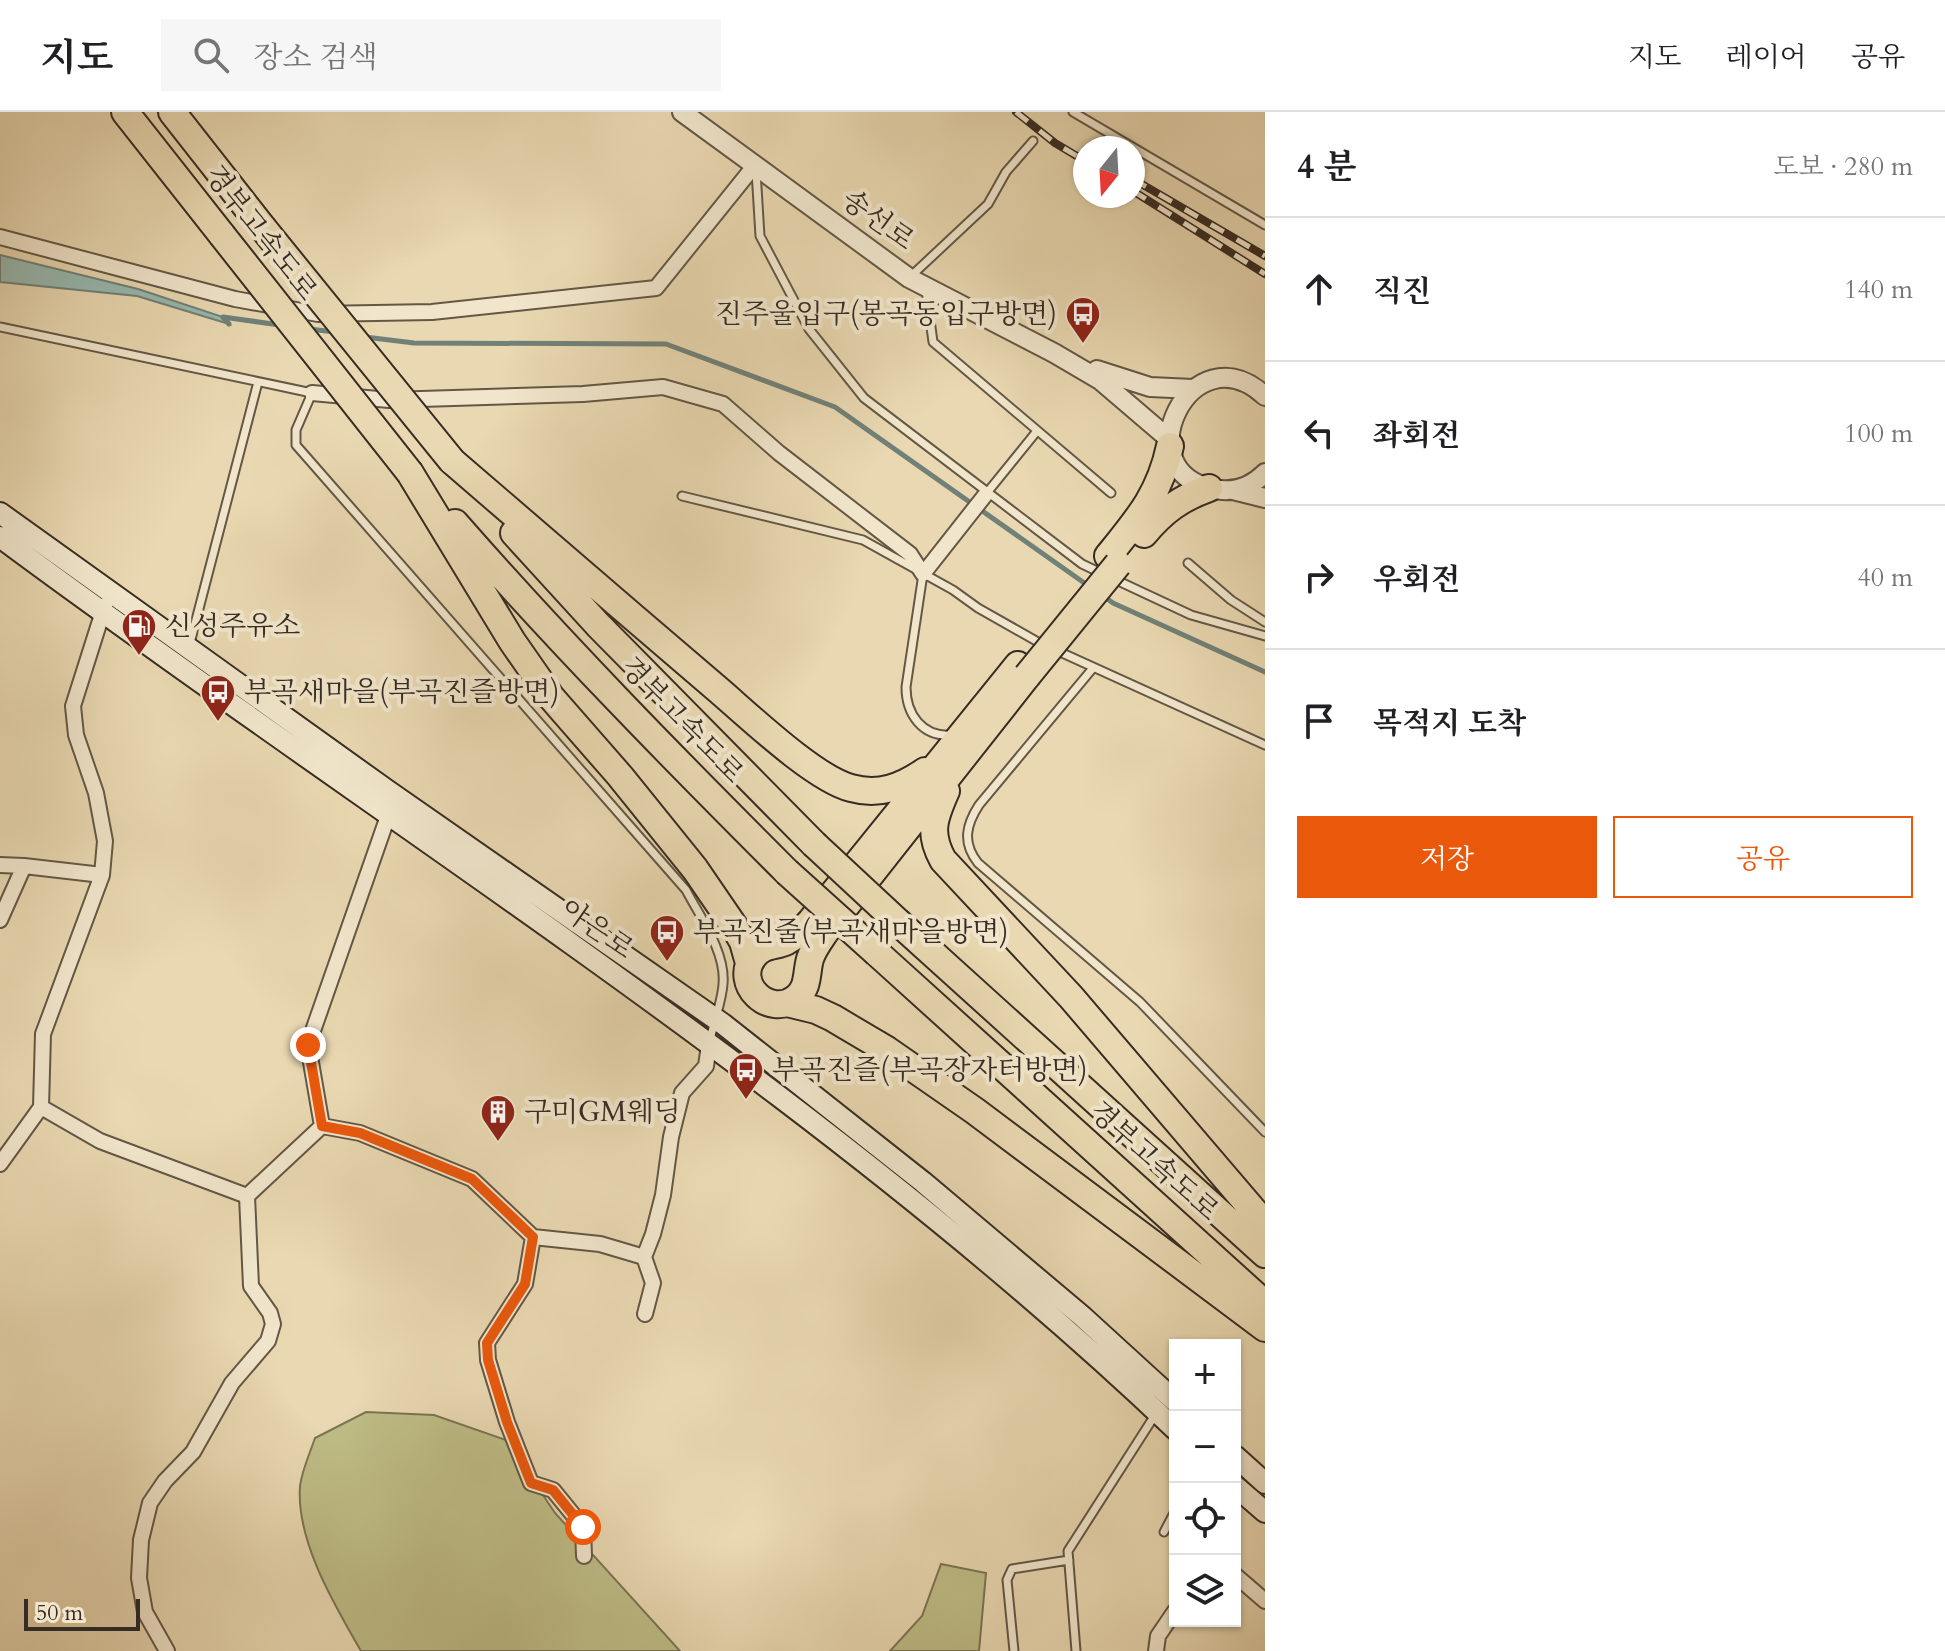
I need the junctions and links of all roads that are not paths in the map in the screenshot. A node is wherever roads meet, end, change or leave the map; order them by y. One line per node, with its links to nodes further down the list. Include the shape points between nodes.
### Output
1 (125, 112): 20 (highway, 경부고속도로, bridge)
2 (172, 112): 19 (highway, 경부고속도로, bridge)
3 (682, 112): 6 (street, 송선로)
4 (1073, 112): 7 (lane)
5 (1033, 141): 9 (lane, via 988,204)
6 (755, 165): 8 (street, via 656,288 432,312 318,314 235,299); 9 (street, 송선로); 24 (lane, via 760,236 809,329 864,398)
7 (1265, 225)
8 (0, 237)
9 (909, 278): 10 (street, 송선로)
10 (926, 288): 12 (street, 송선로); 17 (lane, via 933,342)
11 (0, 327): 13 (lane)
12 (1054, 353): 14 (street, via 1129,382); 18 (street, via 1120,394)
13 (258, 382): 15 (lane); 36 (lane)
14 (1193, 389): 16 (street, via 1230,379); 18 (street, via 1175,410)
15 (312, 393): 31 (street, via 389,400 663,387 723,404 910,554); 49 (lane, via 296,430 296,445 686,890 723,971)
16 (1265, 396)
17 (1037, 431): 23 (lane); 24 (lane)
18 (1170, 442): 22 (street, via 1184,472); 29 (highway, via 1161,482)
19 (452, 461): 41 (highway, via 832,781 880,792); 58 (highway, 경부고속도로, bridge, via 598,625 814,844)
20 (410, 473): 47 (highway, via 512,641 551,697 695,869 738,934); 60 (highway, 경부고속도로, bridge, via 635,720 787,872)
21 (1265, 473): 22 (street, via 1250,485)
22 (1221, 489): 26 (street); 29 (highway, via 1186,496 1169,507)
23 (1111, 493)
24 (986, 494): 31 (street); 35 (lane, via 1082,564 1191,615)
25 (682, 496): 31 (lane, via 863,540)
26 (1265, 498)
27 (0, 513): 32 (main road, 야은로)
28 (0, 537): 33 (main road, 야은로)
29 (1113, 560): 38 (highway, bridge)
30 (1188, 563): 34 (lane)
31 (923, 574): 37 (lane); 39 (lane, via 907,705 928,731)
32 (110, 592): 33 (street); 36 (main road, 야은로)
33 (103, 613): 42 (main road, 야은로); 45 (street, via 73,706 105,841)
34 (1265, 622)
35 (1265, 636)
36 (189, 648): 49 (main road, 야은로)
37 (1093, 668): 40 (lane); 53 (lane, via 979,805 966,831 969,849 978,863 1140,1002)
38 (1022, 670): 39 (highway); 41 (highway)
39 (962, 733): 41 (highway)
40 (1265, 745)
41 (949, 762): 47 (highway, via 811,921 785,947 761,949); 48 (highway, via 826,931 804,965 802,991); 56 (highway, via 935,820 934,844 943,860 1071,997)
42 (388, 816): 50 (main road, 야은로); 52 (street, via 308,1045)
43 (0, 865): 44 (street)
44 (24, 866): 45 (street); 46 (street)
45 (102, 875): 51 (street, via 43,1034)
46 (0, 920)
47 (749, 963): 48 (highway, via 747,977 756,996 771,1004)
48 (787, 1003): 62 (highway, via 833,1018 887,1050)
49 (714, 1018): 50 (lane); 63 (main road, 야은로, via 923,1182)
50 (709, 1045): 59 (street, via 706,1066 682,1093 663,1195); 64 (main road, 야은로, via 934,1216)
51 (41, 1107): 54 (street); 55 (street, via 100,1141)
52 (322, 1126): 55 (street); 57 (street, via 360,1133 472,1179)
53 (1265, 1132)
54 (0, 1164)
55 (247, 1196): 77 (street, via 251,1286 273,1324 268,1341 232,1383 193,1452 150,1503 139,1578 145,1612)
56 (1265, 1224)
57 (533, 1237): 59 (street, via 600,1244); 72 (street, via 525,1284 487,1343 488,1360 531,1483 553,1490 583,1527)
58 (1265, 1254)
59 (644, 1257): 61 (street, via 653,1283)
60 (1265, 1304)
61 (645, 1314)
62 (1265, 1328)
63 (1169, 1396)
64 (1157, 1412): 65 (main road, 야은로); 73 (lane, via 1068,1551)
65 (1169, 1423)
66 (1241, 1461): 67 (main road)
67 (1265, 1483)
68 (1241, 1496): 69 (main road)
69 (1265, 1512)
70 (1169, 1522): 71 (lane)
71 (1164, 1532)
72 (584, 1556)
73 (1069, 1560): 78 (lane, via 1012,1569 1007,1580); 79 (lane)
74 (1241, 1580): 75 (street)
75 (1265, 1601)
76 (1169, 1620): 80 (street)
77 (167, 1651)
78 (1014, 1651)
79 (1076, 1651)
80 (1156, 1651)

